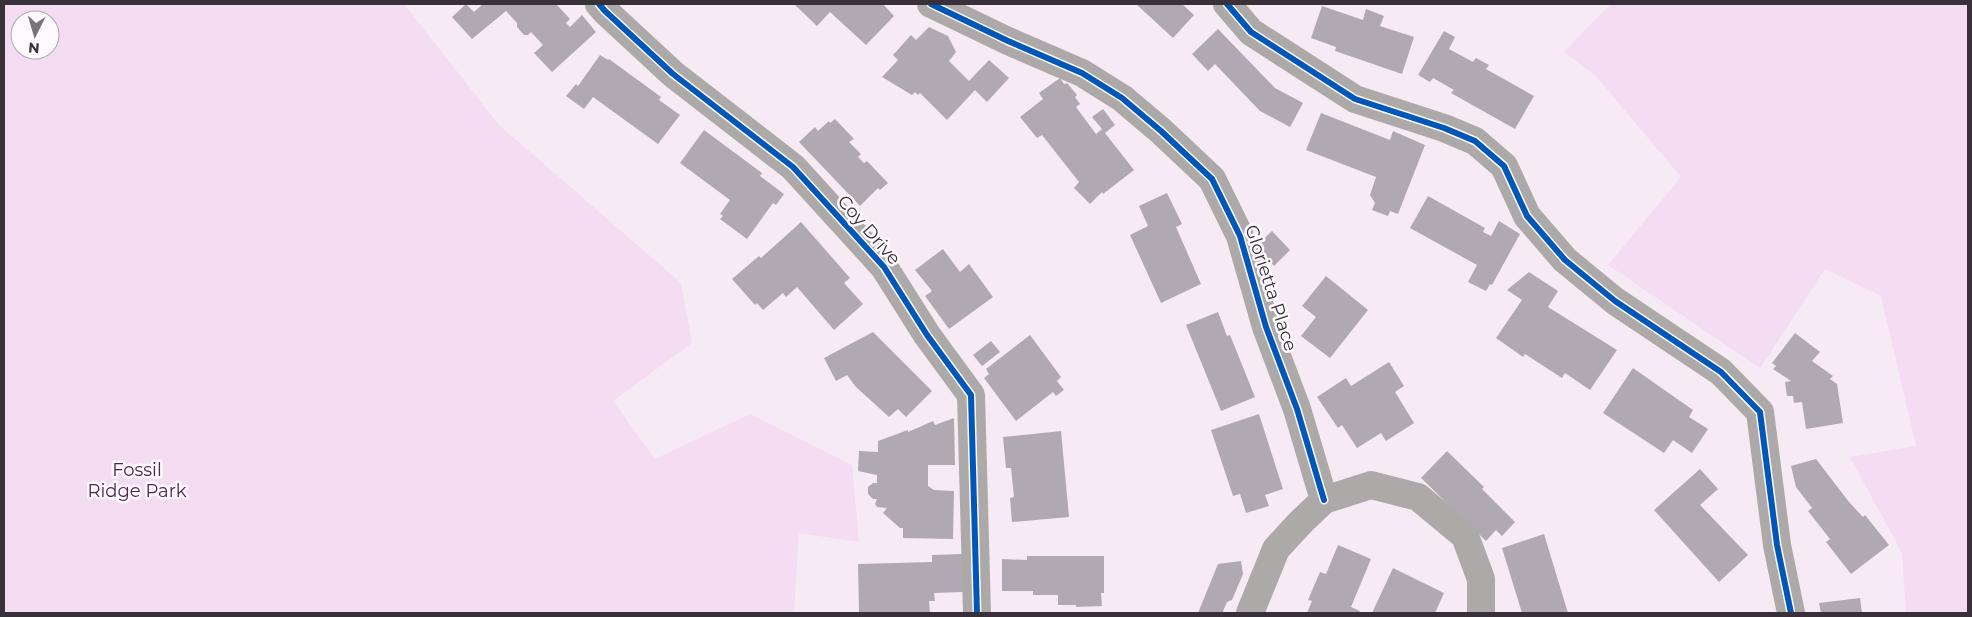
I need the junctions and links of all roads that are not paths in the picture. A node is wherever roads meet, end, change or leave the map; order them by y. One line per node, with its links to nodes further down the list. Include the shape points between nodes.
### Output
1 (599, 4): 5 (street, Coy Drive, via 672,74 793,167 884,267 927,335 971,395)
2 (931, 4): 4 (street, Glorietta Place, via 1082,73 1122,98 1212,179 1240,236 1266,326 1297,409)
3 (1226, 4): 8 (street, via 1251,32 1355,100 1475,140 1504,166 1527,216 1565,260 1615,301 1721,372 1760,412 1777,545)
4 (1324, 500): 6 (street, via 1276,550); 7 (street, via 1372,484 1418,497 1465,536 1481,579)
5 (977, 613)
6 (1250, 613)
7 (1482, 613)
8 (1791, 613)

